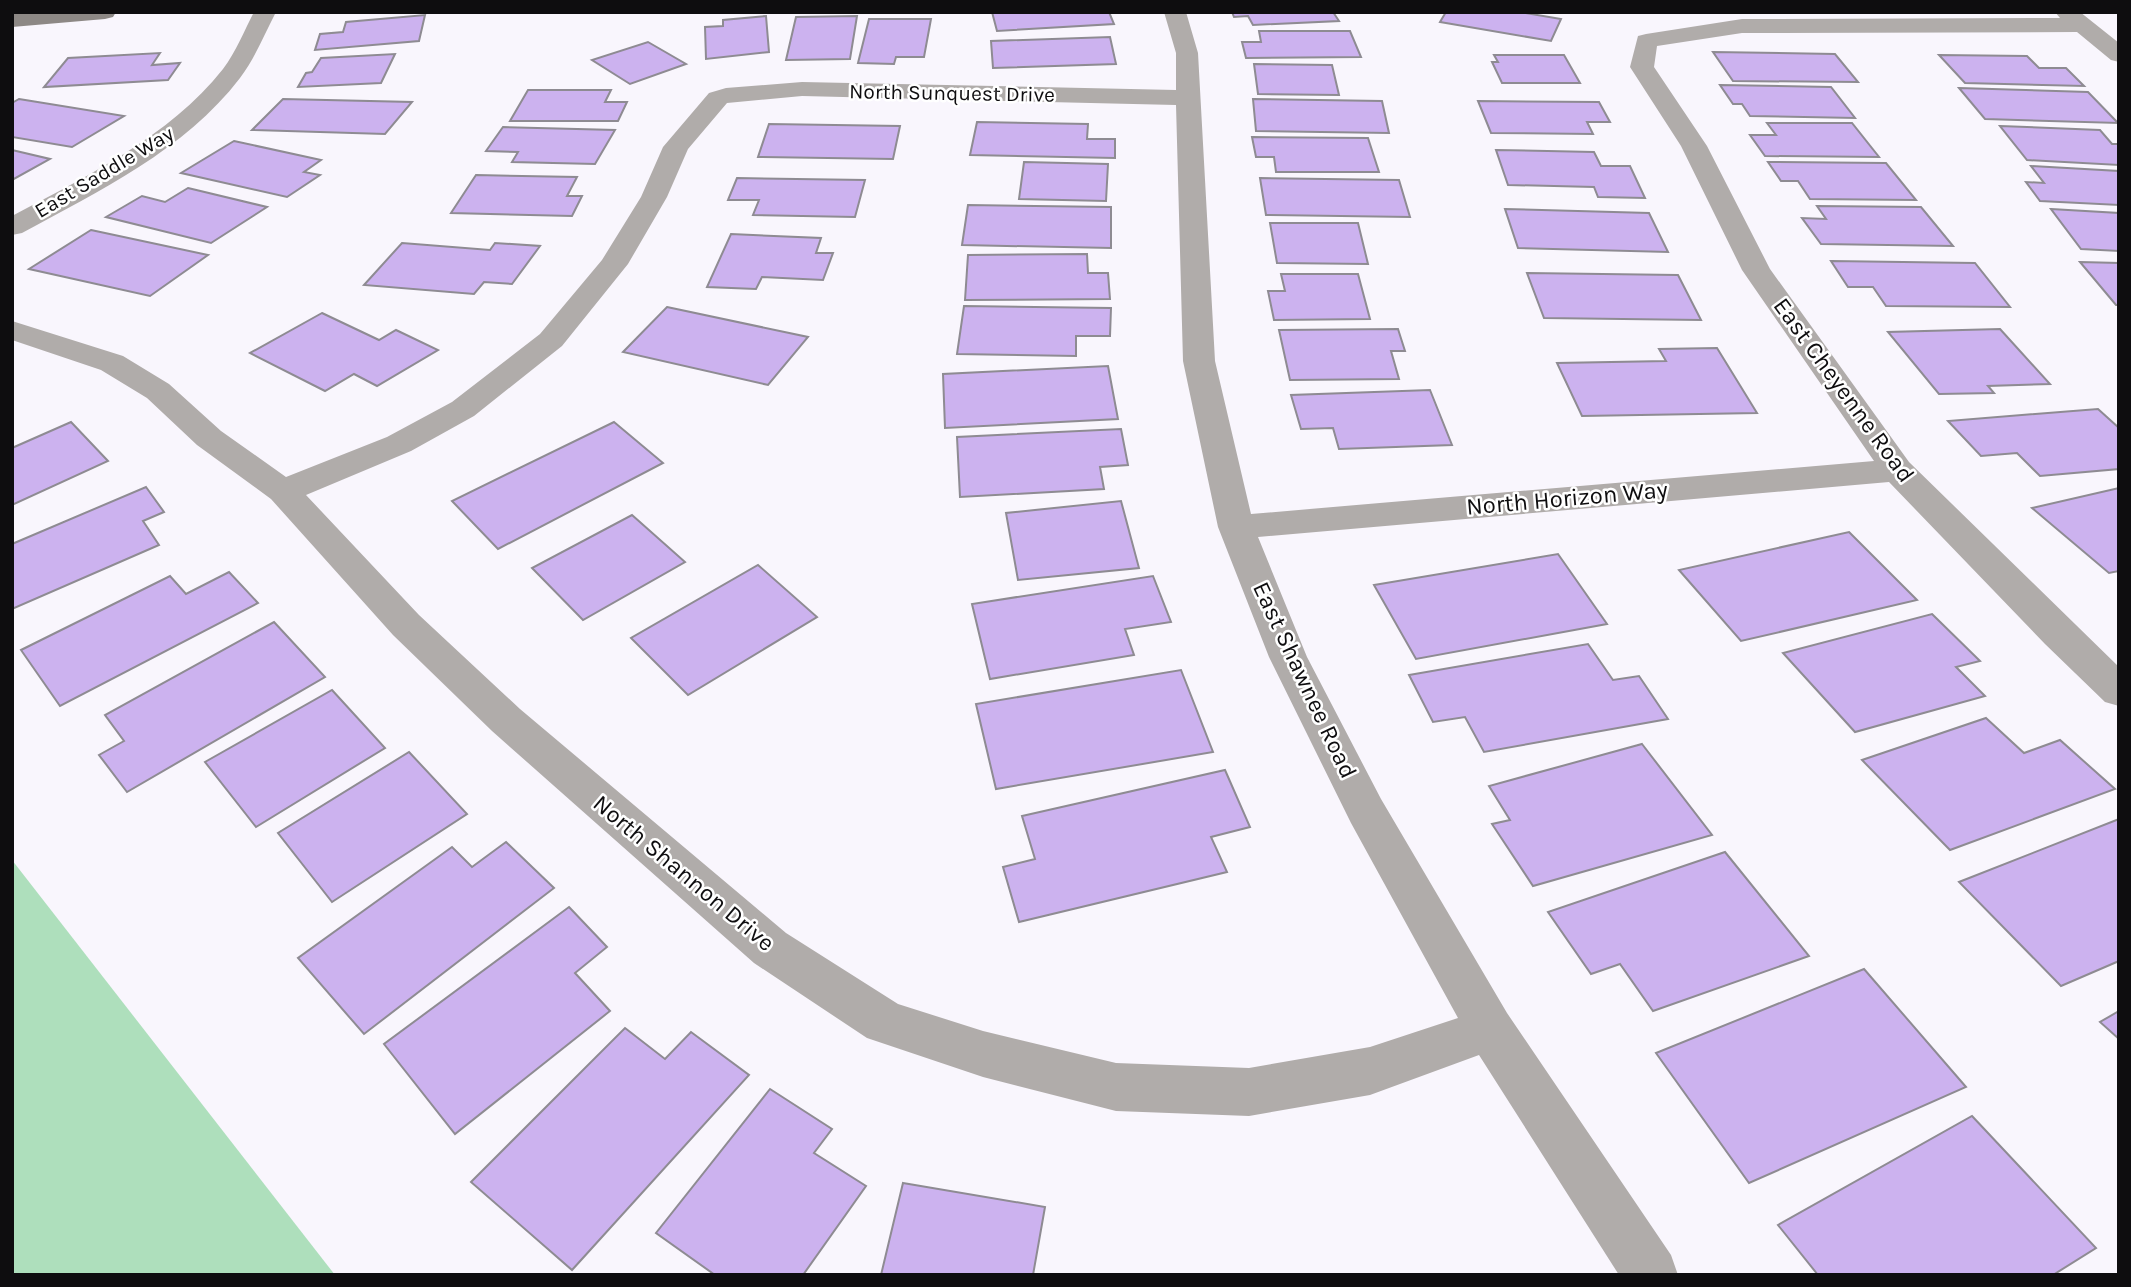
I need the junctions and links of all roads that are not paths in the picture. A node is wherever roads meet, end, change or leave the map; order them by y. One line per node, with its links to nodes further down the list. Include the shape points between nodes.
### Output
1 (105, 12): 5 (street)
2 (265, 12): 8 (street, East Saddle Way, via 232,73 190,118 130,161)
3 (1175, 12): 7 (street, East Shawnee Road, via 1187,53)
4 (2074, 19): 6 (street); 10 (street, East Cheyenne Road, via 1742,26 1646,41 1642,67 1694,146 1756,270)
5 (12, 20)
6 (2119, 55)
7 (1188, 98): 11 (street, North Sunquest Drive, via 802,89 718,98 676,147 654,197 614,264 551,340 463,409 399,444); 12 (street, East Shawnee Road, via 1199,361)
8 (12, 227)
9 (12, 330): 11 (street, North Shannon Drive, via 112,363 158,391 209,438)
10 (1897, 470): 12 (street, North Horizon Way); 13 (street, East Cheyenne Road)
11 (283, 491): 14 (street, North Shannon Drive, via 406,625 506,720 770,948 884,1021 983,1054 1116,1087 1250,1092 1370,1071)
12 (1236, 527): 14 (street, East Shawnee Road, via 1300,681 1366,811)
13 (2119, 691)
14 (1490, 1029): 15 (street, East Shawnee Road)
15 (1651, 1275)

